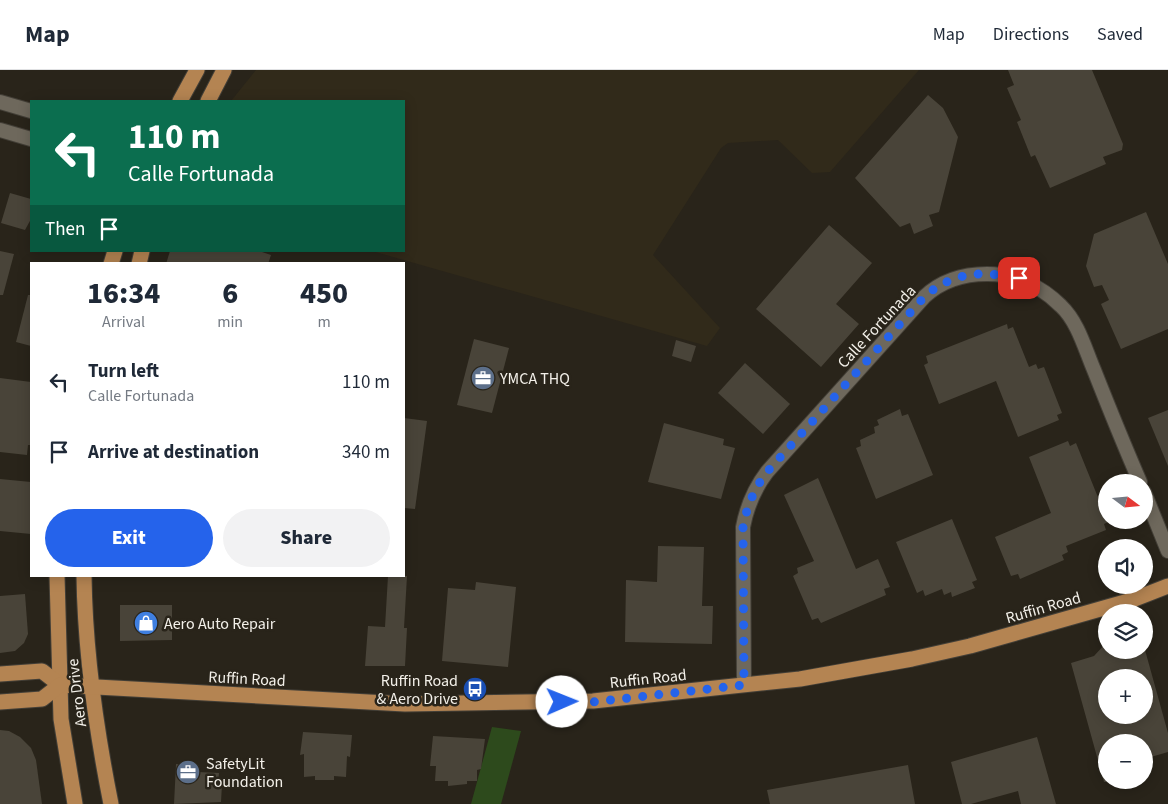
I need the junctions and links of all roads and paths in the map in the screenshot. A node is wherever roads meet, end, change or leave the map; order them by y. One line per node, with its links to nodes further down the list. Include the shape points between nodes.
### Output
1 (197, 70): 3 (main road)
2 (224, 70): 4 (main road)
3 (181, 100)
4 (209, 100)
5 (0, 102): 6 (street)
6 (30, 111)
7 (0, 130): 8 (street)
8 (30, 139)
9 (1137, 474): 17 (street, Calle Fortunada, via 1077,330 1062,306 1039,288 1019,278 997,274 967,274 936,287 756,487 743,527)
10 (1153, 514): 11 (street)
11 (1168, 551)
12 (57, 577): 16 (main road, Aero Drive)
13 (84, 577): 18 (main road, Aero Drive)
14 (1168, 586): 17 (main road, Ruffin Road, via 1132,600 970,646 800,679)
15 (0, 674): 16 (main road, via 42,671)
16 (60, 685): 18 (main road, Ruffin Road); 19 (main road, via 42,699); 20 (main road, Aero Drive)
17 (744, 685): 18 (main road, Ruffin Road, via 593,702 405,704)
18 (93, 686): 21 (main road, Aero Drive)
19 (0, 702)
20 (75, 804)
21 (110, 804)

